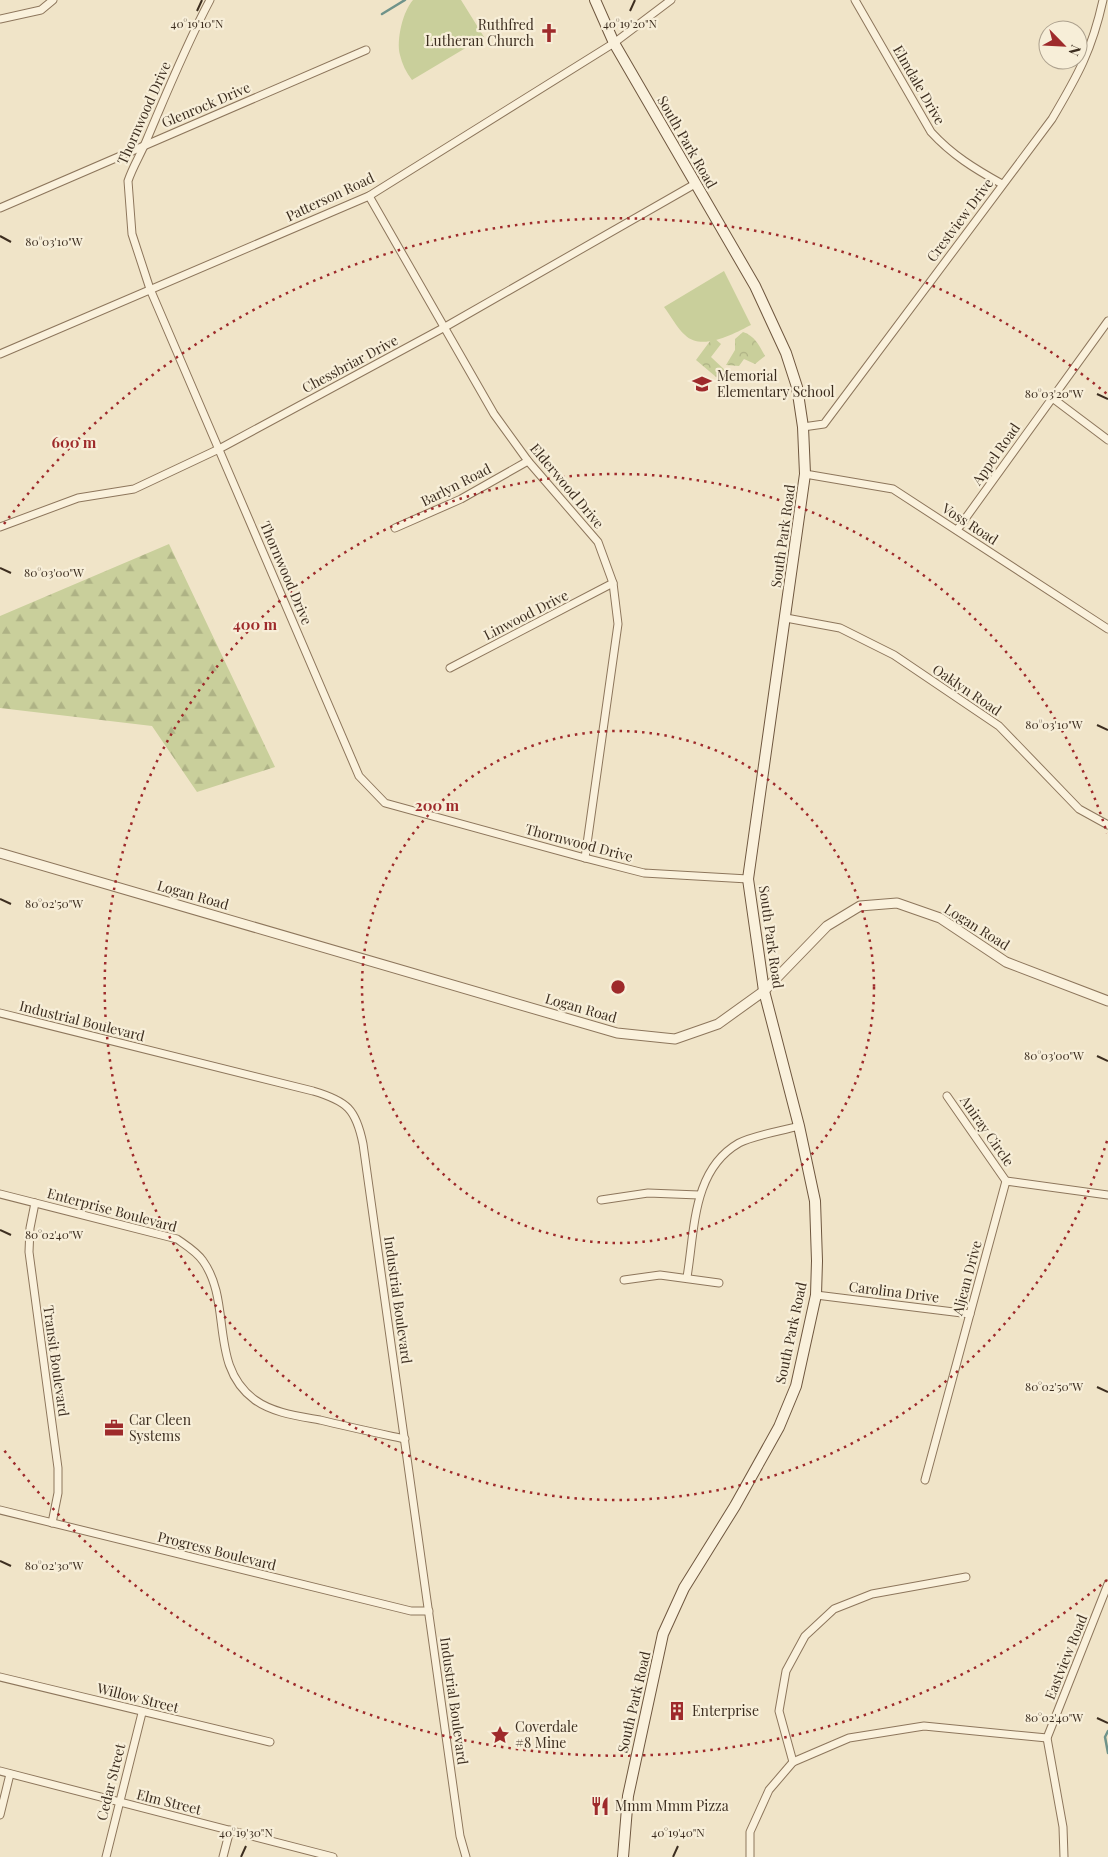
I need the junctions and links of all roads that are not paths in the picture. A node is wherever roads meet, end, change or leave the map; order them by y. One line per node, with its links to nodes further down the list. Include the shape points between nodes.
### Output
1 (53, 0): 7 (street, via 41,10)
2 (210, 0): 10 (street, Thornwood Drive, via 187,44)
3 (595, 0): 8 (main road, South Park Road)
4 (671, 0): 8 (street, Patterson Road)
5 (855, 0): 12 (street, Elmdale Drive, via 931,132 966,164)
6 (1102, 0): 12 (street, Crestview Drive, via 1096,34 1082,69 1052,119)
7 (0, 19)
8 (614, 43): 11 (main road, South Park Road); 13 (street, Patterson Road)
9 (366, 50): 10 (street, Glenrock Drive)
10 (146, 144): 14 (street, Glenrock Drive); 15 (street, Thornwood Drive, via 128,181 132,234)
11 (695, 184): 17 (street, Chessbriar Drive); 20 (main road, South Park Road, via 755,286 786,353 797,387)
12 (1002, 184): 20 (street, Crestview Drive, via 824,424)
13 (369, 196): 15 (street, Patterson Road); 17 (street, Elderwood Drive)
14 (0, 208)
15 (150, 289): 18 (street, Patterson Road); 22 (street, Thornwood Drive)
16 (1108, 320): 19 (street, Appel Road)
17 (445, 327): 22 (street, Chessbriar Drive); 23 (street, Elderwood Drive, via 494,414)
18 (0, 354)
19 (1051, 397): 21 (street); 27 (street, Appel Road)
20 (804, 427): 24 (main road, South Park Road)
21 (1108, 440)
22 (219, 449): 25 (street, Chessbriar Drive, via 134,489 78,498); 34 (street, Thornwood Drive, via 360,776 385,803)
23 (528, 461): 26 (street, Barlyn Road, via 461,499); 28 (street, Elderwood Drive, via 598,542)
24 (805, 474): 27 (street, Voss Road, via 893,489); 29 (main road, South Park Road)
25 (0, 526)
26 (395, 528)
27 (957, 530): 30 (street, Voss Road)
28 (613, 583): 31 (street, Linwood Drive); 34 (street, Elderwood Drive, via 618,624)
29 (786, 618): 32 (street, Oaklyn Road, via 840,628 894,655 999,726 1079,810); 35 (main road, South Park Road)
30 (1108, 629)
31 (450, 668)
32 (1108, 825)
33 (0, 853): 36 (street, Logan Road, via 617,1033 675,1040 718,1024)
34 (585, 858): 35 (street, Thornwood Drive, via 644,873)
35 (748, 878): 36 (main road, South Park Road)
36 (764, 991): 37 (street, Logan Road, via 827,926 860,906 898,903 940,918 1006,962); 40 (main road, South Park Road)
37 (1108, 1001)
38 (0, 1013): 52 (street, Industrial Boulevard, via 313,1091 336,1098 347,1106 356,1117 363,1144)
39 (947, 1096): 41 (street, Aniray Circle)
40 (799, 1126): 43 (street, via 740,1142 715,1162); 50 (main road, South Park Road, via 815,1201)
41 (1006, 1181): 44 (street); 51 (street, Aljean Drive)
42 (0, 1194): 46 (street, Enterprise Boulevard)
43 (699, 1195): 45 (street, via 648,1193); 47 (street)
44 (1108, 1195)
45 (601, 1200)
46 (35, 1203): 52 (street, Enterprise Boulevard, via 177,1239 191,1249 212,1277 224,1352 234,1377 255,1400 285,1413); 55 (street, Transit Boulevard, via 29,1252 58,1468 58,1493)
47 (687, 1277): 48 (street, via 660,1275); 49 (street)
48 (624, 1280)
49 (718, 1283)
50 (816, 1295): 51 (street, Carolina Drive); 73 (main road, South Park Road, via 796,1386 779,1427 684,1588 663,1634 628,1796)
51 (970, 1314): 53 (street, Aljean Drive)
52 (406, 1439): 58 (street, Industrial Boulevard)
53 (925, 1480)
54 (0, 1510): 55 (street, Progress Boulevard)
55 (52, 1523): 58 (street, Progress Boulevard, via 411,1611)
56 (966, 1577): 63 (street, via 872,1594 834,1608 805,1636 786,1671 778,1710)
57 (1108, 1584): 61 (street, Eastview Road)
58 (429, 1611): 72 (street, Industrial Boulevard, via 460,1836)
59 (0, 1677): 60 (street, Willow Street)
60 (142, 1713): 62 (street, Willow Street); 66 (street, Cedar Street)
61 (1048, 1738): 63 (street, via 924,1726 849,1738); 75 (street, via 1064,1827)
62 (270, 1742)
63 (793, 1762): 74 (street, via 769,1790 750,1832)
64 (0, 1771): 65 (street, Elm Street)
65 (10, 1774): 66 (street, Elm Street); 67 (street)
66 (119, 1802): 68 (street, Elm Street); 69 (street, Cedar Street)
67 (0, 1815)
68 (230, 1830): 70 (street); 71 (street, Elm Street)
69 (106, 1857)
70 (223, 1857)
71 (333, 1857)
72 (466, 1857)
73 (623, 1857)
74 (750, 1857)
75 (1064, 1857)

